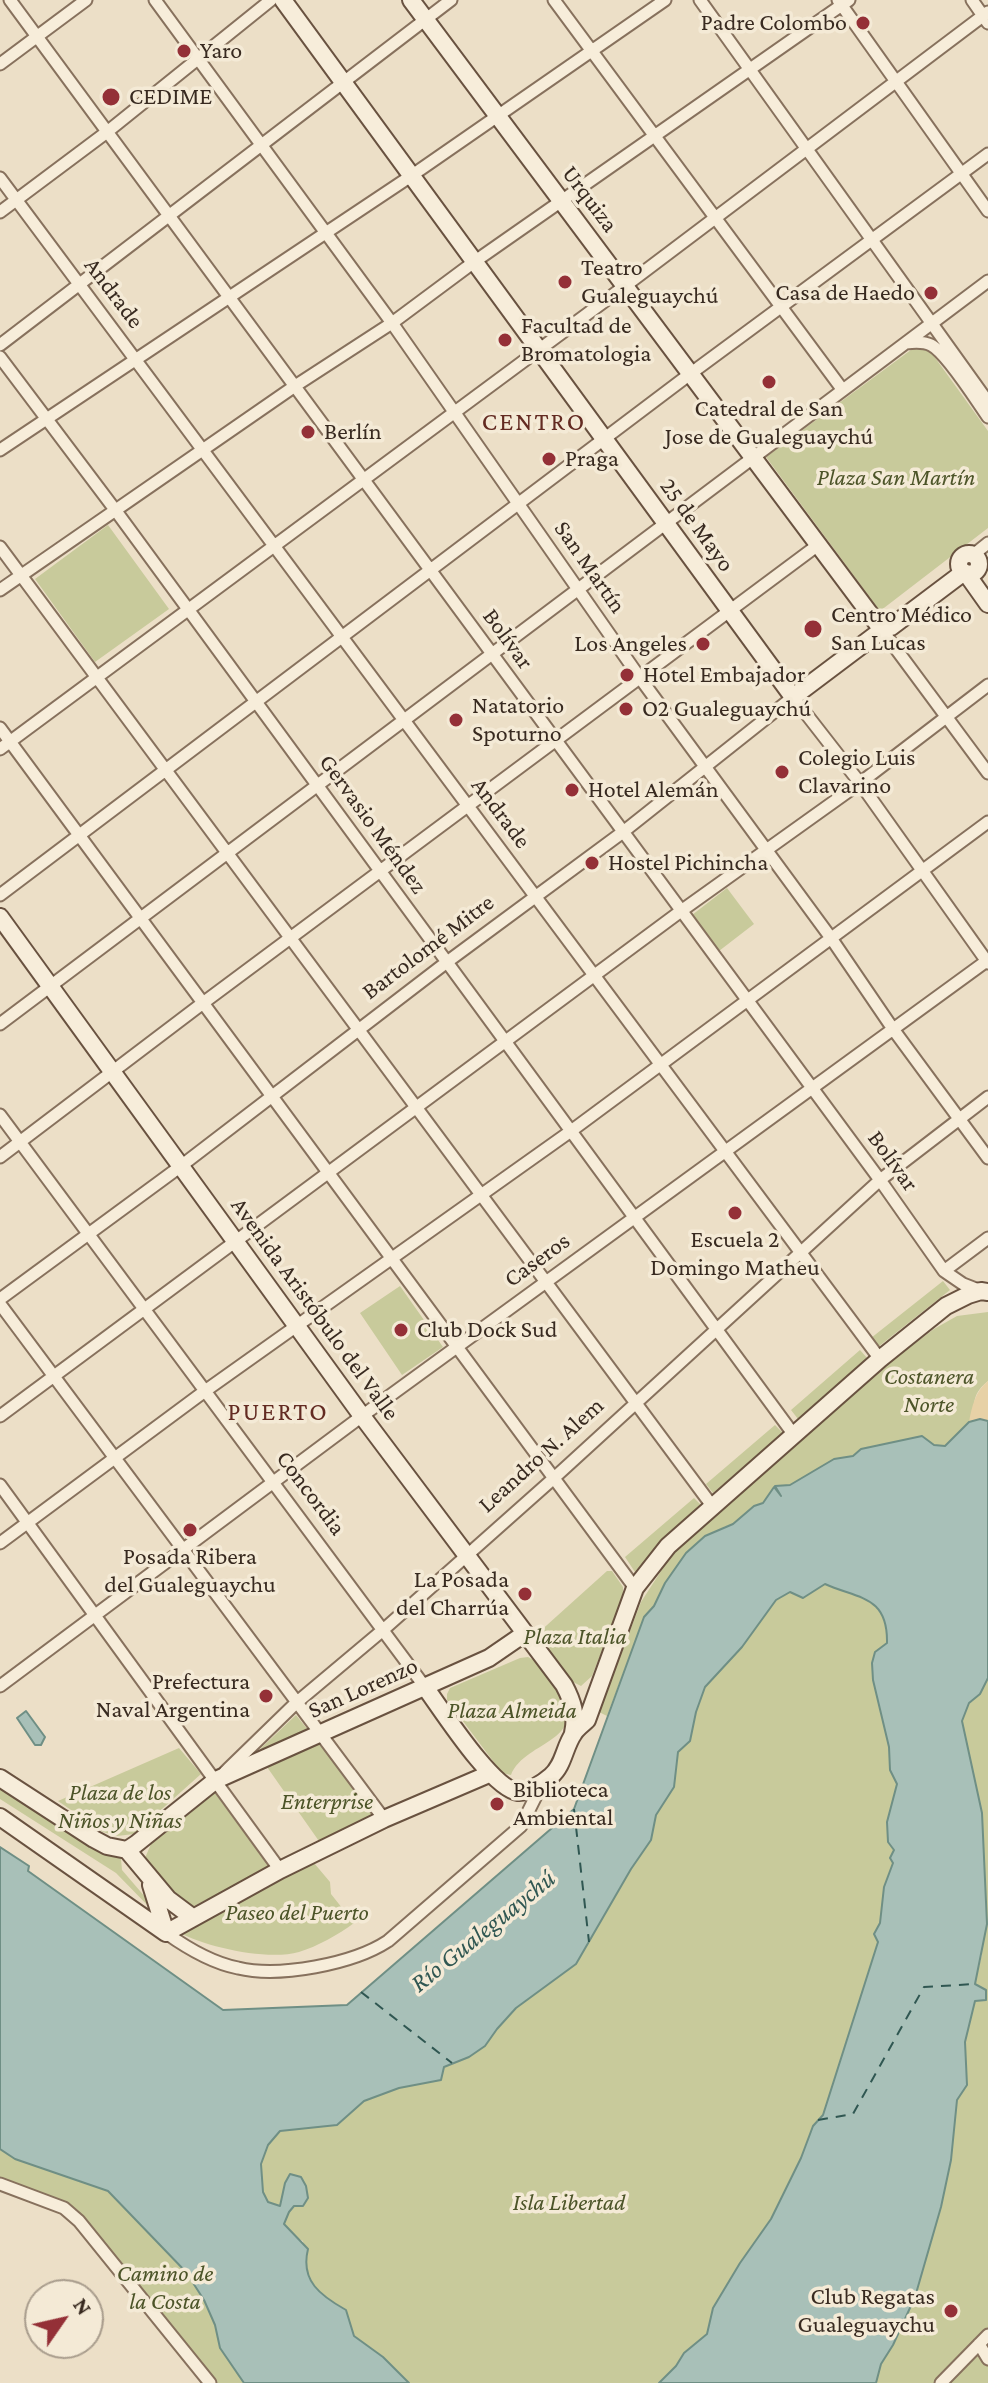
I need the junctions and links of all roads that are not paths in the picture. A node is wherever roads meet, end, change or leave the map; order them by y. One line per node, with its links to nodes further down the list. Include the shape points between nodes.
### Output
1 (10, 0): 15 (street, Bolívar)
2 (86, 0): 15 (street)
3 (155, 0): 17 (street, San Martín)
4 (271, 0): 17 (street)
5 (283, 0): 21 (main road, 25 de Mayo)
6 (411, 0): 14 (main road, Urquiza)
7 (451, 0): 14 (street)
8 (554, 0): 16 (street)
9 (665, 0): 16 (street)
10 (700, 0): 19 (street)
11 (972, 0): 13 (street)
12 (843, 2): 19 (street); 20 (street)
13 (986, 17): 20 (street)
14 (426, 19): 21 (street); 22 (main road, Urquiza)
15 (37, 37): 18 (street); 23 (street, Bolívar)
16 (592, 51): 22 (street); 24 (street)
17 (198, 58): 23 (street); 25 (street, San Martín)
18 (0, 64)
19 (750, 70): 24 (street); 26 (street)
20 (895, 82): 26 (street); 28 (street)
21 (343, 83): 25 (street); 29 (main road, 25 de Mayo)
22 (498, 116): 29 (street); 32 (main road, Urquiza)
23 (107, 132): 31 (street); 35 (street, Bolívar)
24 (655, 136): 32 (street); 36 (street)
25 (262, 145): 35 (street); 37 (street, San Martín)
26 (807, 149): 36 (street); 38 (street)
27 (988, 154): 28 (street)
28 (962, 174): 33 (street); 38 (street)
29 (411, 176): 37 (street); 39 (main road, 25 de Mayo)
30 (0, 178): 31 (street, Andrade)
31 (16, 200): 34 (street); 41 (street, Andrade)
32 (562, 202): 39 (street); 42 (main road, Urquiza)
33 (988, 211)
34 (0, 212)
35 (169, 216): 41 (street); 43 (street, Bolívar)
36 (715, 218): 42 (street); 44 (street)
37 (326, 232): 43 (street); 45 (street, San Martín)
38 (871, 240): 44 (street); 46 (street)
39 (474, 262): 45 (street); 49 (main road, 25 de Mayo)
40 (988, 281): 46 (street)
41 (80, 284): 48 (street); 51 (street, Andrade)
42 (625, 286): 49 (street); 52 (main road, Urquiza)
43 (229, 297): 51 (street); 53 (street, Bolívar)
44 (781, 307): 52 (street); 54 (street)
45 (392, 323): 53 (street); 56 (street, San Martín)
46 (931, 323): 47 (street); 55 (street)
47 (905, 343): 54 (street); 57 (street, via 932,345)
48 (0, 345)
49 (539, 350): 56 (street); 59 (main road, 25 de Mayo)
50 (0, 357): 58 (street, Gervasio Méndez)
51 (136, 359): 58 (street); 61 (street, Andrade)
52 (690, 374): 59 (street); 62 (main road, Urquiza)
53 (295, 386): 61 (street); 63 (street, Bolívar)
54 (842, 389): 62 (street)
55 (988, 402)
56 (454, 412): 63 (street); 64 (street, San Martín)
57 (988, 417)
58 (47, 419): 60 (street); 65 (street, Gervasio Méndez)
59 (604, 439): 64 (street); 66 (main road, 25 de Mayo)
60 (0, 450)
61 (203, 450): 65 (street); 69 (street, Andrade)
62 (752, 457): 66 (street); 68 (main road, Urquiza)
63 (364, 480): 69 (street); 72 (street, Bolívar)
64 (519, 504): 72 (street); 74 (street, San Martín)
65 (116, 511): 73 (street); 77 (street, Gervasio Méndez)
66 (665, 522): 74 (street); 78 (main road, 25 de Mayo)
67 (988, 543): 71 (street)
68 (818, 545): 78 (street); 79 (main road, Urquiza)
69 (274, 546): 77 (street); 81 (street, Andrade)
70 (0, 547): 73 (street)
71 (974, 564): 76 (main road); 79 (main road, via 893,615); 80 (main road, Bartolomé Mitre)
72 (431, 571): 81 (street); 82 (street, Bolívar)
73 (21, 576): 75 (street); 83 (street)
74 (579, 589): 82 (street); 84 (street, San Martín)
75 (0, 590)
76 (988, 604)
77 (188, 609): 83 (street); 87 (street, Gervasio Méndez)
78 (730, 611): 84 (street); 86 (main road, 25 de Mayo)
79 (869, 613): 80 (main road, Urquiza)
80 (882, 630): 86 (main road, Bartolomé Mitre); 88 (street, Urquiza)
81 (343, 637): 87 (street); 89 (street, Andrade)
82 (491, 653): 89 (street); 91 (street, Bolívar)
83 (96, 677): 92 (street); 94 (street)
84 (640, 678): 91 (street); 93 (street, San Martín)
85 (988, 685): 88 (street)
86 (793, 697): 93 (street, Bartolomé Mitre); 96 (street, 25 de Mayo)
87 (256, 702): 94 (street); 97 (street, Gervasio Méndez)
88 (947, 717): 95 (street, Urquiza); 96 (street)
89 (404, 719): 97 (street); 98 (street, Andrade)
90 (0, 728): 92 (street)
91 (556, 740): 98 (street); 100 (street, Bolívar)
92 (5, 745): 101 (street)
93 (704, 766): 100 (street, Bartolomé Mitre); 102 (street, San Martín)
94 (166, 771): 101 (street); 103 (street)
95 (988, 773)
96 (860, 783): 102 (street); 104 (street, 25 de Mayo)
97 (317, 784): 103 (street); 105 (street, Gervasio Méndez)
98 (468, 806): 105 (street); 107 (street, Andrade)
99 (988, 822): 104 (street)
100 (623, 832): 107 (street, Bartolomé Mitre); 108 (street, Bolívar)
101 (79, 835): 106 (street); 110 (street)
102 (766, 851): 108 (street); 112 (street, San Martín)
103 (226, 852): 110 (street); 111 (street)
104 (923, 870): 112 (street); 113 (street, 25 de Mayo)
105 (380, 871): 111 (street); 114 (street, Gervasio Méndez)
106 (0, 895)
107 (536, 896): 114 (street, Bartolomé Mitre); 115 (street, Andrade)
108 (681, 911): 115 (street); 117 (street, Bolívar)
109 (0, 917): 116 (main road, Avenida Aristóbulo del Valle)
110 (140, 918): 116 (street); 118 (street)
111 (290, 938): 118 (street); 121 (street)
112 (831, 938): 117 (street); 120 (street, San Martín)
113 (988, 961): 120 (street, Caseros)
114 (447, 962): 121 (street, Bartolomé Mitre); 122 (street, Gervasio Méndez)
115 (595, 975): 122 (street); 123 (street, Andrade)
116 (50, 987): 119 (street); 124 (main road, Avenida Aristóbulo del Valle)
117 (746, 1000): 123 (street); 125 (street, Bolívar)
118 (203, 1003): 124 (street); 126 (street)
119 (0, 1024)
120 (893, 1029): 125 (street, Caseros); 130 (street, San Martín)
121 (359, 1030): 126 (street, Bartolomé Mitre); 128 (street)
122 (506, 1042): 128 (street); 131 (street, Gervasio Méndez)
123 (662, 1064): 131 (street); 133 (street, Andrade)
124 (111, 1072): 132 (street); 136 (main road, Avenida Aristóbulo del Valle)
125 (812, 1088): 133 (street, Caseros); 138 (street, Bolívar)
126 (272, 1096): 136 (street, Bartolomé Mitre); 137 (street)
127 (988, 1097): 130 (street, Leandro N. Alem)
128 (416, 1108): 137 (street); 139 (street)
129 (0, 1115): 132 (street, Concordia)
130 (959, 1118): 135 (street, San Martín); 138 (street, Leandro N. Alem)
131 (571, 1131): 139 (street); 140 (street, Gervasio Méndez)
132 (20, 1142): 134 (street); 141 (street, Concordia)
133 (725, 1151): 140 (street, Caseros); 144 (street, Andrade)
134 (0, 1157)
135 (988, 1158)
136 (181, 1166): 141 (street, Bartolomé Mitre); 143 (main road, Avenida Aristóbulo del Valle)
137 (329, 1173): 143 (street); 145 (street)
138 (880, 1180): 144 (street, Leandro N. Alem); 146 (street, Bolívar)
139 (482, 1195): 145 (street); 147 (street)
140 (635, 1216): 147 (street, Caseros); 152 (street, Gervasio Méndez)
141 (88, 1233): 149 (street, Bartolomé Mitre); 150 (street, Concordia)
142 (988, 1238): 146 (street)
143 (237, 1242): 150 (street); 151 (main road, Avenida Aristóbulo del Valle)
144 (802, 1254): 152 (street, Leandro N. Alem); 154 (street, Andrade)
145 (393, 1259): 151 (street); 153 (street)
146 (944, 1271): 148 (street, Bolívar)
147 (546, 1282): 153 (street, Caseros); 157 (street)
148 (985, 1291): 154 (main road, via 946,1306)
149 (0, 1302): 155 (street)
150 (145, 1309): 155 (street); 156 (street, Concordia)
151 (299, 1327): 156 (street); 159 (main road, Avenida Aristóbulo del Valle)
152 (716, 1330): 157 (street, Leandro N. Alem); 160 (street, Gervasio Méndez)
153 (457, 1347): 159 (street, Caseros); 162 (street)
154 (880, 1359): 160 (main road)
155 (54, 1376): 158 (street); 161 (street)
156 (205, 1391): 161 (street); 163 (street, Concordia)
157 (635, 1403): 162 (street, Leandro N. Alem); 165 (street)
158 (0, 1416)
159 (362, 1416): 163 (street, Caseros); 169 (main road, Avenida Aristóbulo del Valle)
160 (794, 1435): 165 (main road)
161 (114, 1458): 166 (street); 168 (street)
162 (554, 1478): 169 (street, Leandro N. Alem); 170 (street)
163 (273, 1482): 168 (street, Caseros); 172 (street, Concordia)
164 (0, 1485): 166 (street)
165 (713, 1507): 170 (main road, via 668,1546)
166 (27, 1523): 167 (street); 171 (street)
167 (0, 1543)
168 (183, 1550): 171 (street, Caseros); 178 (street)
169 (465, 1555): 172 (street, Leandro N. Alem); 173 (main road, Avenida Aristóbulo del Valle)
170 (635, 1588): 174 (main road)
171 (95, 1615): 175 (street, Caseros); 183 (street)
172 (383, 1630): 177 (street, Concordia); 178 (street, Leandro N. Alem)
173 (524, 1634): 176 (main road, Avenida Aristóbulo del Valle); 177 (main road, San Lorenzo, via 489,1658)
174 (601, 1680): 176 (main road, via 582,1692); 180 (main road, via 587,1720)
175 (1, 1682)
176 (564, 1685): 180 (main road, Avenida Aristóbulo del Valle, via 574,1707)
177 (425, 1687): 179 (main road, San Lorenzo); 181 (main road, Concordia)
178 (296, 1703): 179 (street); 183 (street, Leandro N. Alem)
179 (319, 1733): 183 (main road, San Lorenzo); 186 (street)
180 (573, 1733): 184 (main road, via 563,1760)
181 (489, 1774): 184 (main road, Concordia, via 516,1792); 186 (main road)
182 (0, 1778): 187 (main road, via 94,1839)
183 (216, 1780): 187 (main road, Leandro N. Alem); 188 (street)
184 (542, 1783): 191 (street, via 521,1826 370,1951 301,1968 259,1971 217,1962)
185 (0, 1817): 191 (main road)
186 (384, 1819): 188 (main road)
187 (127, 1850): 189 (main road)
188 (280, 1870): 190 (main road)
189 (148, 1876): 190 (main road); 191 (main road)
190 (192, 1917): 191 (main road)
191 (166, 1933)
192 (0, 2184): 195 (street, via 64,2208 79,2221)
193 (984, 2340): 194 (street); 196 (street)
194 (988, 2359)
195 (210, 2383)
196 (941, 2383)

